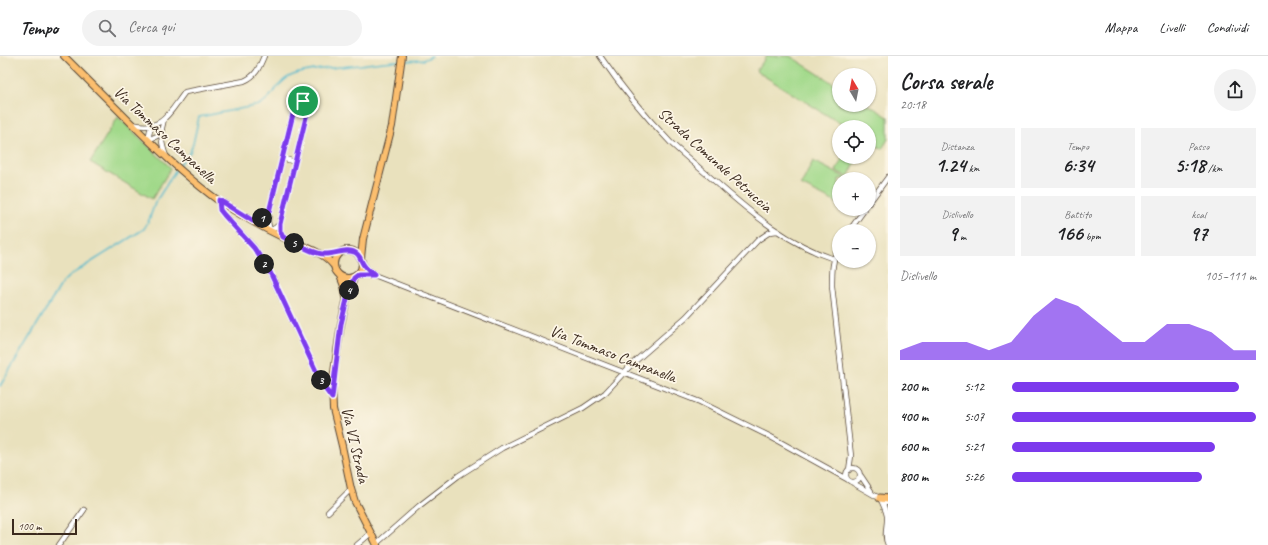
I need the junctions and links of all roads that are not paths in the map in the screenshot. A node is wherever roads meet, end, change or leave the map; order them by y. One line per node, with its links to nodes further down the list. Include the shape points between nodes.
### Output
1 (64, 56): 6 (main road, Via Tommaso Campanella)
2 (264, 56): 5 (street, via 252,78 185,92)
3 (600, 56): 20 (street, Strada Comunale Petruccia, via 614,77 673,144)
4 (402, 59): 22 (main road, via 392,126)
5 (164, 119): 7 (street); 8 (street)
6 (132, 124): 7 (street); 9 (main road, Via Tommaso Campanella)
7 (154, 125): 9 (street)
8 (160, 132): 9 (street); 10 (street)
9 (148, 140): 10 (main road, Via Tommaso Campanella)
10 (167, 158): 15 (main road, Via Tommaso Campanella)
11 (282, 158): 12 (street); 12 (street, via 295,106 299,101 303,101 308,105 308,109); 16 (street)
12 (295, 162): 18 (street)
13 (888, 177): 14 (street)
14 (876, 193)
15 (219, 200): 17 (main road, Via Tommaso Campanella); 35 (street, via 220,210 254,248 269,270 323,386)
16 (269, 212): 17 (street); 19 (street)
17 (253, 221): 19 (main road, Via Tommaso Campanella)
18 (280, 224): 19 (street); 21 (street)
19 (270, 231): 21 (main road, Via Tommaso Campanella)
20 (777, 231): 26 (street, Strada Comunale Petruccia, via 803,247); 34 (street, via 770,232 758,240 686,317)
21 (283, 237): 25 (main road, Via Tommaso Campanella)
22 (363, 239): 23 (main road); 27 (main road)
23 (349, 250): 24 (main road); 27 (main road, via 358,254)
24 (340, 253): 25 (main road, Via Tommaso Campanella); 28 (main road, via 335,259)
25 (321, 254): 28 (main road, Via Tommaso Campanella)
26 (832, 258)
27 (362, 260): 30 (street, Via Tommaso Campanella); 32 (main road, via 362,270)
28 (334, 266): 31 (main road)
29 (833, 268): 36 (street, via 832,286)
30 (374, 275): 32 (street, Via Tommaso Campanella); 34 (street, Via Tommaso Campanella)
31 (340, 276): 32 (main road); 33 (main road, Via VI Strada)
32 (356, 276): 33 (main road, Via VI Strada)
33 (346, 298): 35 (main road, Via VI Strada)
34 (625, 372): 39 (street, Via Tommaso Campanella, via 700,402); 51 (street, via 605,393 583,408 502,448 458,476 419,506)
35 (332, 398): 42 (main road, Via VI Strada, via 332,409)
36 (851, 456): 37 (street); 38 (street)
37 (858, 470): 38 (street, Via Tommaso Campanella, via 855,468); 40 (street, Via Tommaso Campanella)
38 (848, 471): 39 (street, Via Tommaso Campanella); 41 (street)
39 (836, 473): 41 (street, Via Tommaso Campanella)
40 (861, 476): 41 (street, via 858,481); 43 (street, Via Tommaso Campanella)
41 (849, 481): 43 (street, Via Tommaso Campanella)
42 (351, 489): 47 (street); 50 (main road, Via VI Strada)
43 (874, 494): 44 (street, Via Tommaso Campanella)
44 (884, 499): 45 (street, Via Tommaso Campanella); 48 (street)
45 (888, 503)
46 (84, 510): 52 (street)
47 (328, 512)
48 (887, 515): 49 (street)
49 (887, 526): 54 (street, via 885,534)
50 (371, 533): 51 (main road, Via VI Strada); 53 (street)
51 (377, 544)
52 (59, 545)
53 (357, 545)
54 (888, 545)

